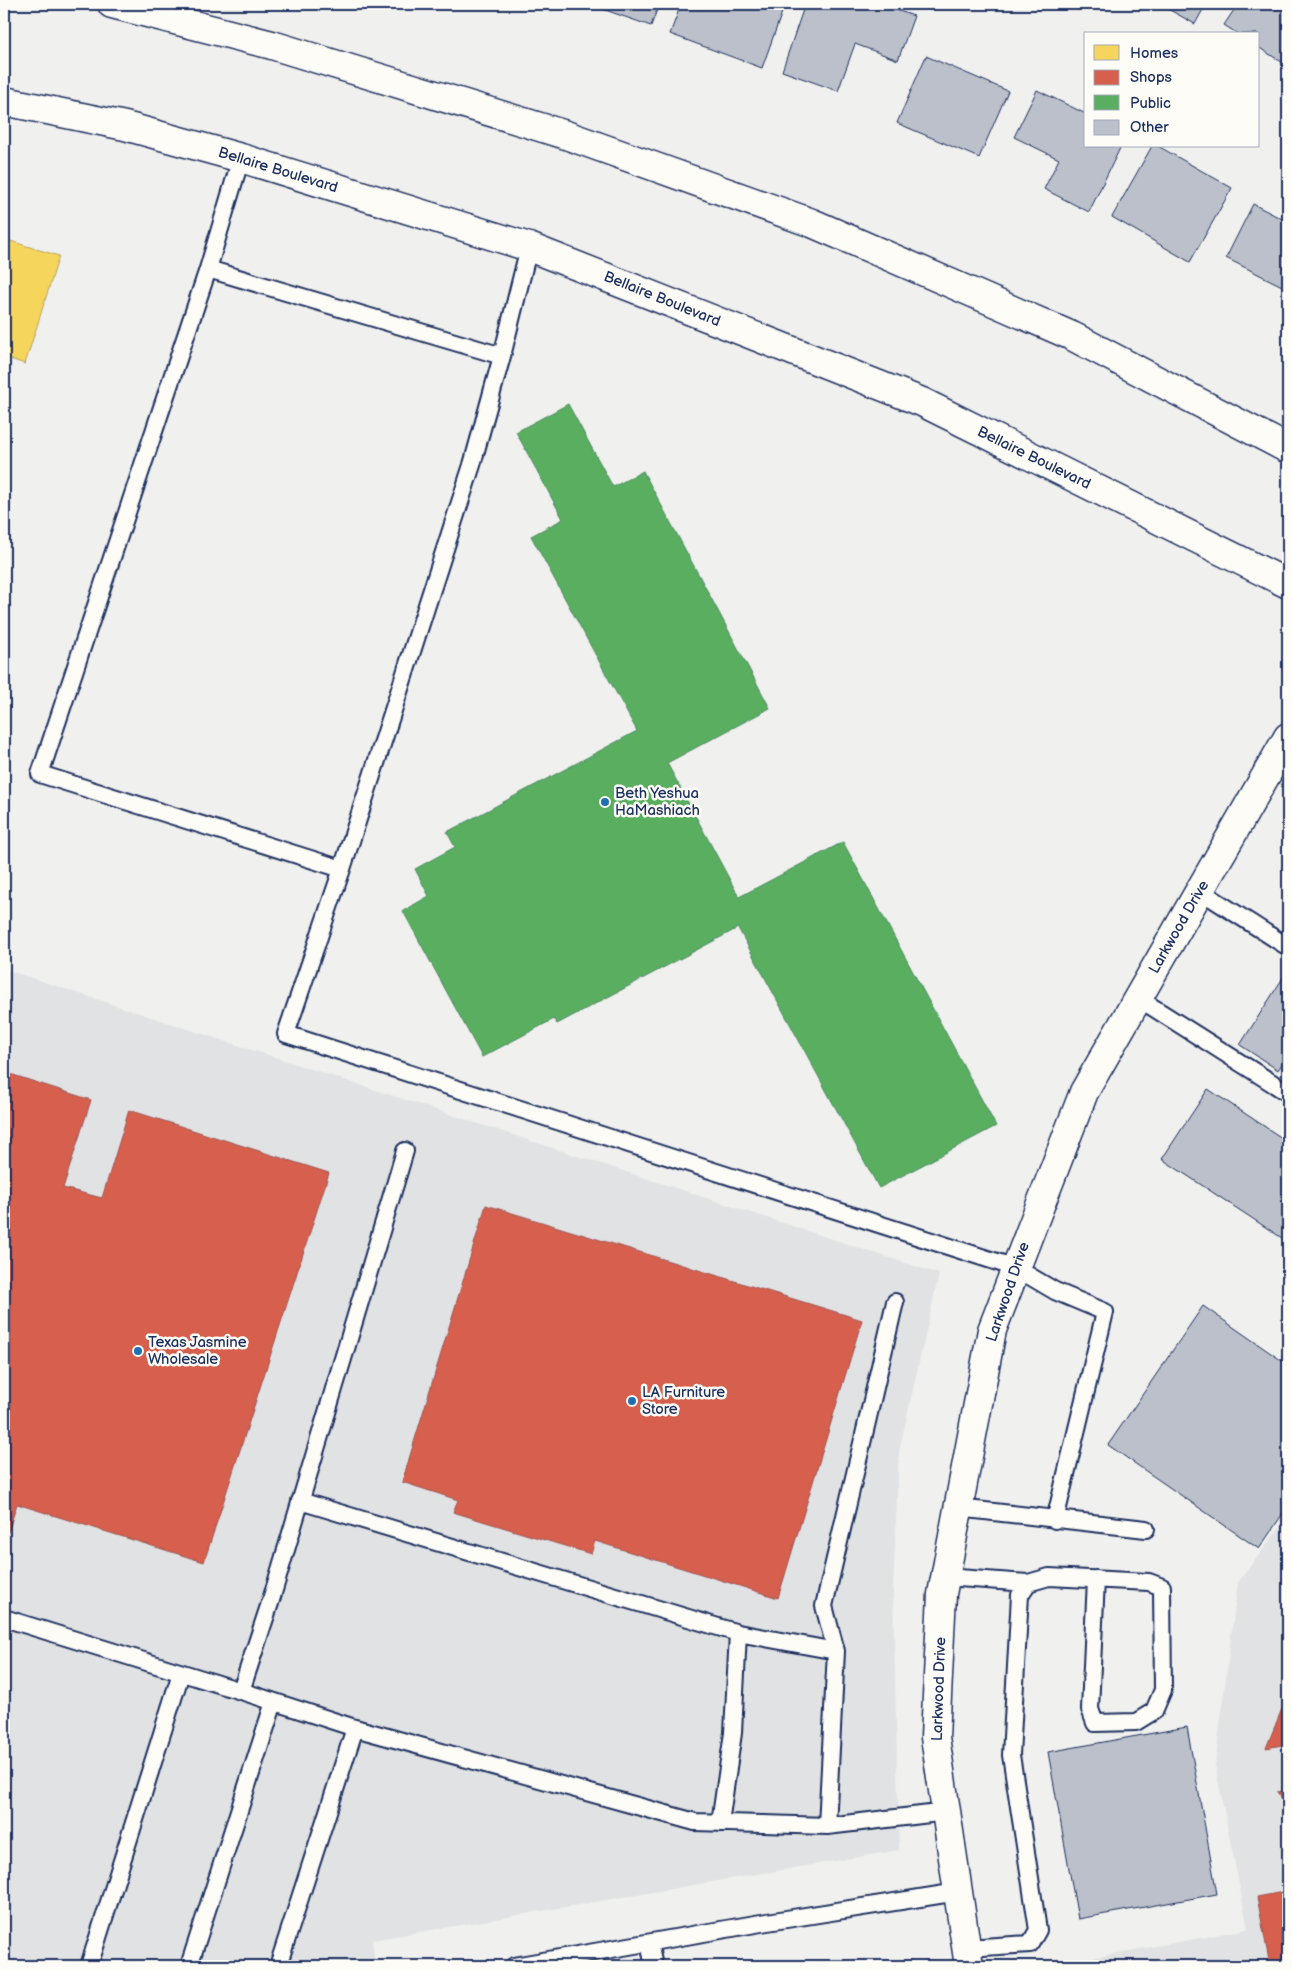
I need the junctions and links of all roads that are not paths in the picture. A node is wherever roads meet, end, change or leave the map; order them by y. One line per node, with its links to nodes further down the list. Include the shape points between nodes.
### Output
1 (112, 4): 7 (main road, via 272,44 566,135 812,223 1072,336)
2 (4, 101): 3 (main road, Bellaire Boulevard, via 125,126)
3 (241, 158): 4 (main road, Bellaire Boulevard); 5 (lane)
4 (529, 247): 6 (lane); 8 (main road, Bellaire Boulevard, via 922,402)
5 (208, 269): 6 (lane); 10 (lane, via 40,774)
6 (502, 356): 10 (lane, via 472,465)
7 (1288, 449)
8 (1288, 584)
9 (1288, 737): 11 (main road, Larkwood Drive)
10 (342, 869): 16 (lane, via 286,1034)
11 (1199, 890): 12 (lane); 13 (main road, Larkwood Drive)
12 (1288, 947)
13 (1138, 998): 14 (lane); 16 (main road, Larkwood Drive, via 1084,1092)
14 (1288, 1093)
15 (405, 1151): 18 (lane)
16 (1016, 1268): 19 (main road, Larkwood Drive, via 992,1330); 20 (lane, via 1055,1291 1105,1312)
17 (895, 1302): 27 (lane, via 824,1606)
18 (300, 1501): 26 (lane); 29 (lane)
19 (958, 1508): 20 (lane); 22 (main road, Larkwood Drive)
20 (1055, 1520): 21 (lane)
21 (1146, 1529)
22 (945, 1577): 24 (lane); 32 (main road, Larkwood Drive, via 935,1737)
23 (1096, 1579): 23 (lane, via 1149,1582 1162,1587 1163,1690 1154,1711 1136,1722 1095,1723 1090,1709); 24 (lane, via 1049,1577)
24 (1028, 1583): 37 (lane, via 1020,1595 1011,1755 1038,1930 1030,1944)
25 (4, 1618): 28 (lane)
26 (738, 1633): 27 (lane); 33 (lane, via 734,1733)
27 (836, 1651): 34 (lane)
28 (181, 1673): 29 (lane); 38 (lane)
29 (241, 1691): 30 (lane)
30 (274, 1702): 31 (lane); 39 (lane)
31 (354, 1728): 33 (lane, via 695,1822); 40 (lane)
32 (947, 1812): 34 (lane); 35 (main road, Larkwood Drive)
33 (720, 1823): 34 (lane)
34 (828, 1826)
35 (958, 1892): 36 (lane); 37 (main road, Larkwood Drive)
36 (649, 1943): 41 (lane); 42 (lane)
37 (968, 1957)
38 (88, 1966)
39 (189, 1966)
40 (278, 1966)
41 (514, 1966)
42 (654, 1966)

